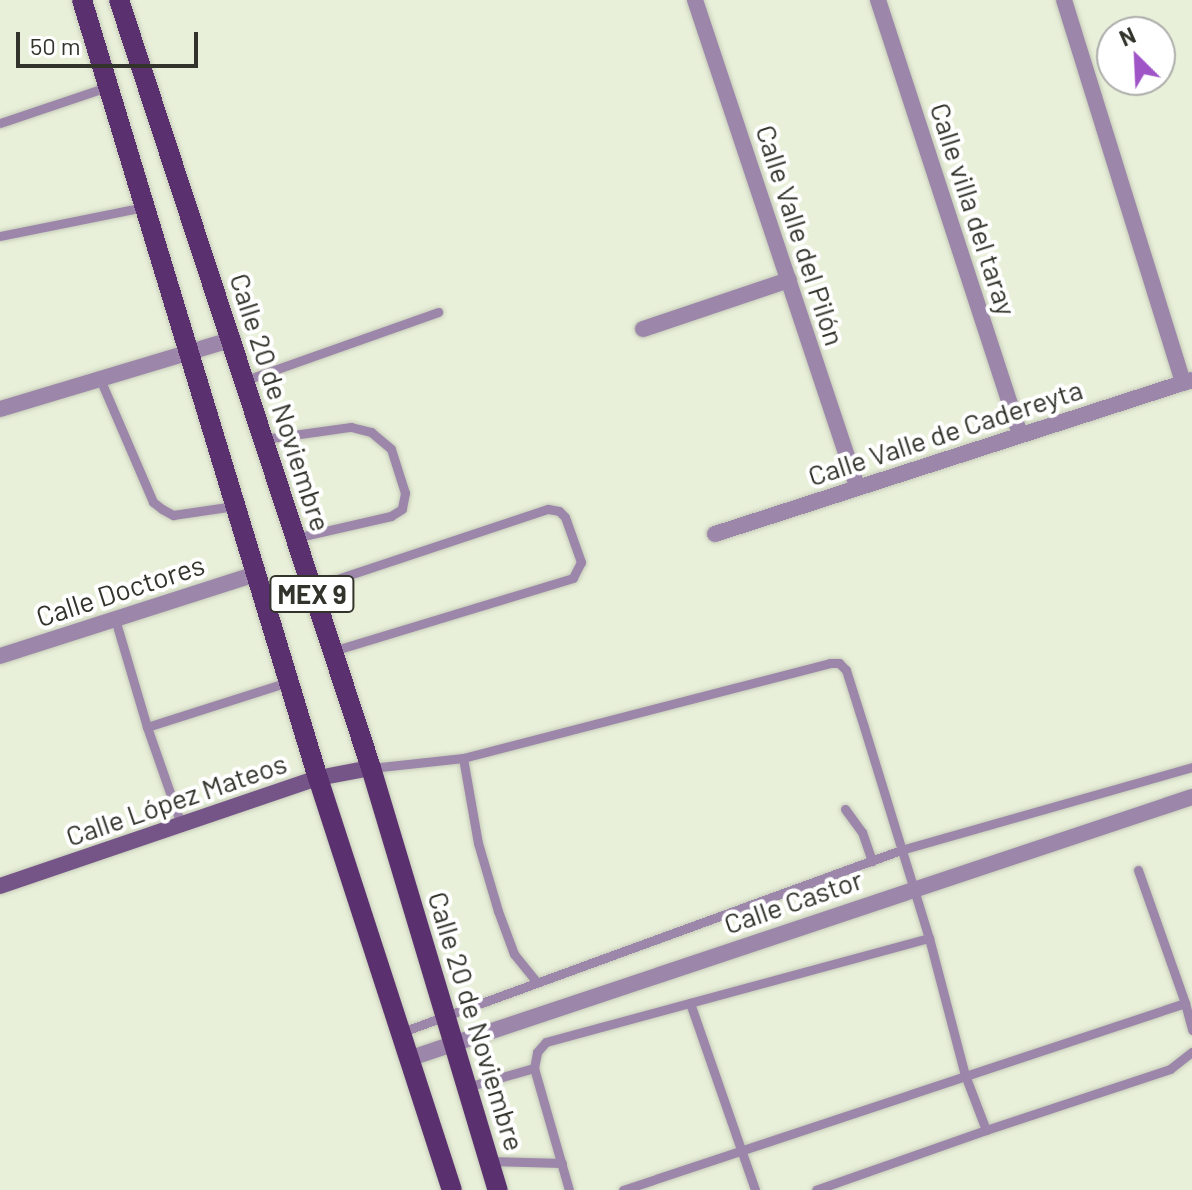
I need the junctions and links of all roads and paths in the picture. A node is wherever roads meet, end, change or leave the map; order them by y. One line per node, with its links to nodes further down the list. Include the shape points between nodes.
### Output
1 (119, 0): 13 (main road, Calle 20 de Noviembre / MEX 9)
2 (695, 0): 10 (street, Calle Valle del Pilón)
3 (878, 0): 19 (street, Calle villa del taray)
4 (1064, 0): 17 (street)
5 (86, 1): 6 (main road, MEX 9)
6 (107, 87): 7 (lane); 8 (main road, MEX 9)
7 (0, 123)
8 (144, 207): 9 (lane); 14 (main road, MEX 9)
9 (0, 236)
10 (789, 280): 12 (street); 21 (street, Calle Valle del Pilón)
11 (438, 312): 16 (lane)
12 (643, 329)
13 (233, 339): 14 (street); 16 (main road, Calle 20 de Noviembre / MEX 9)
14 (187, 353): 15 (street); 22 (main road, MEX 9)
15 (100, 379): 18 (street); 22 (lane, via 153,502 173,515)
16 (246, 380): 20 (main road, Calle 20 de Noviembre / MEX 9)
17 (1188, 382): 19 (street, Calle Valle de Cadereyta)
18 (0, 409)
19 (1020, 434): 21 (street, Calle Valle de Cadereyta)
20 (264, 439): 24 (main road, Calle 20 de Noviembre / MEX 9); 24 (lane, via 351,427 371,432 391,449 405,493 402,509 391,516)
21 (857, 486): 23 (street, Calle Valle de Cadereyta)
22 (234, 506): 25 (main road, MEX 9)
23 (715, 534)
24 (295, 538): 26 (main road, Calle 20 de Noviembre / MEX 9)
25 (256, 574): 27 (street, Calle Doctores); 30 (main road, MEX 9)
26 (310, 588): 28 (main road, Calle 20 de Noviembre / MEX 9); 28 (lane, via 548,509 559,511 581,562 573,578)
27 (115, 619): 29 (street, Calle Doctores); 31 (lane)
28 (332, 651): 34 (main road, Calle 20 de Noviembre / MEX 9)
29 (0, 656)
30 (289, 682): 31 (lane); 35 (main road, MEX 9)
31 (147, 727): 38 (lane)
32 (463, 758): 34 (lane); 39 (lane, via 839,663 846,670); 45 (lane, via 478,843 498,911 514,954)
33 (1192, 767): 39 (lane)
34 (371, 768): 35 (street, Calle López Mateos); 48 (main road, Calle 20 de Noviembre / MEX 9)
35 (318, 778): 38 (street, Calle López Mateos); 50 (main road, MEX 9)
36 (1192, 797): 43 (street, Calle Castor)
37 (845, 809): 40 (lane, via 862,832)
38 (181, 824): 42 (street, Calle López Mateos)
39 (901, 850): 40 (lane); 43 (lane)
40 (872, 861): 45 (lane)
41 (1138, 870): 47 (lane)
42 (0, 886)
43 (912, 888): 44 (lane); 51 (street, Calle Castor)
44 (929, 938): 46 (lane); 55 (lane)
45 (537, 982): 48 (lane)
46 (690, 1003): 54 (lane, via 546,1042); 58 (lane)
47 (1185, 1003): 49 (lane); 55 (lane)
48 (448, 1016): 50 (lane); 51 (main road, Calle 20 de Noviembre / MEX 9)
49 (1192, 1030)
50 (402, 1032): 53 (main road, MEX 9)
51 (456, 1041): 53 (street, Calle Castor); 56 (main road, Calle 20 de Noviembre / MEX 9)
52 (1192, 1052): 57 (lane, via 1170,1069)
53 (411, 1058): 62 (main road, MEX 9)
54 (534, 1068): 56 (lane); 60 (lane)
55 (965, 1075): 57 (lane); 58 (lane)
56 (467, 1087): 59 (main road, Calle 20 de Noviembre / MEX 9)
57 (986, 1130): 67 (lane)
58 (740, 1151): 61 (lane); 66 (lane)
59 (489, 1161): 60 (lane); 63 (main road, Calle 20 de Noviembre / MEX 9)
60 (562, 1163): 64 (lane)
61 (655, 1185): 65 (lane)
62 (452, 1190)
63 (498, 1190)
64 (569, 1190)
65 (623, 1190)
66 (755, 1190)
67 (816, 1190)

